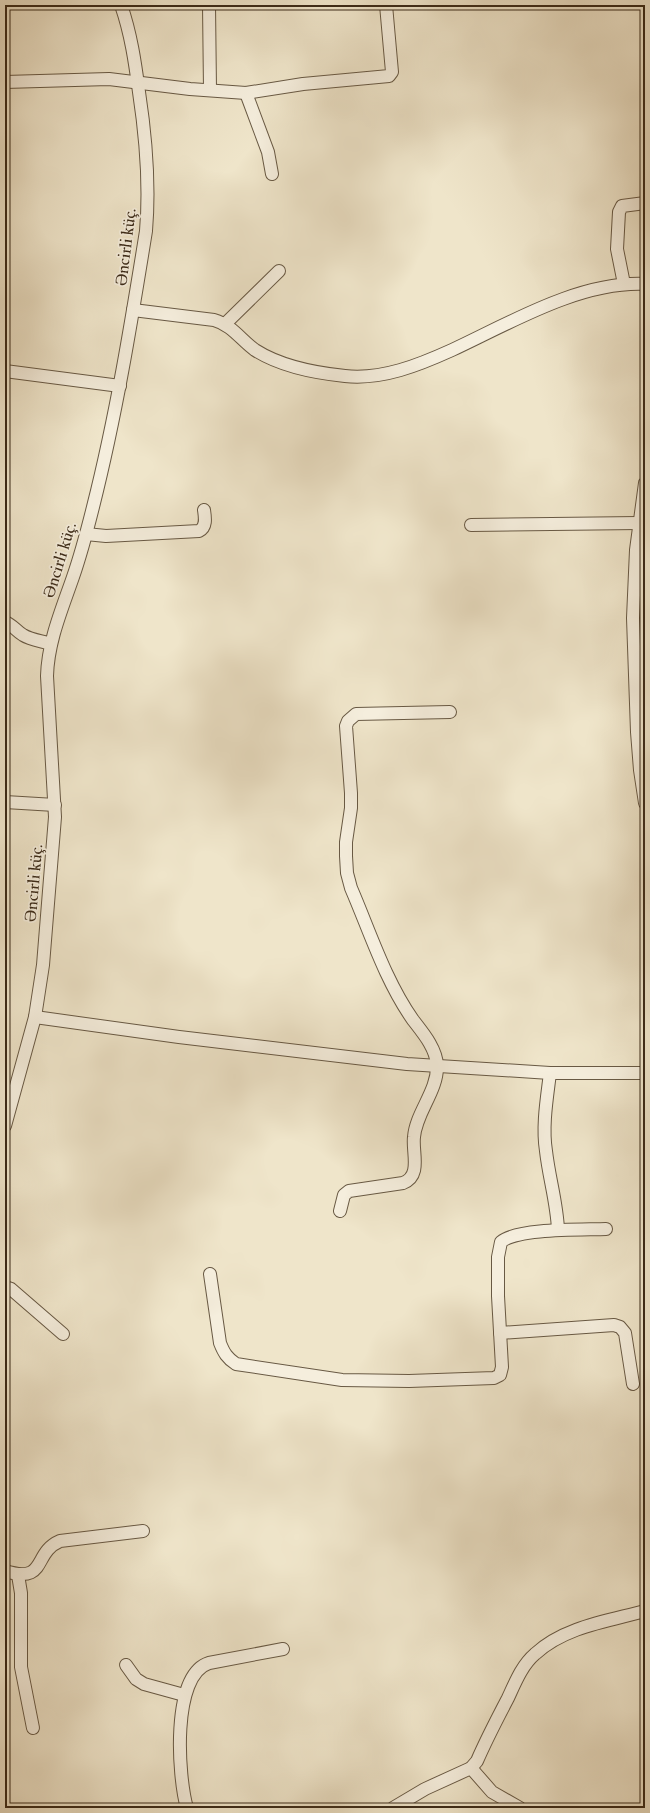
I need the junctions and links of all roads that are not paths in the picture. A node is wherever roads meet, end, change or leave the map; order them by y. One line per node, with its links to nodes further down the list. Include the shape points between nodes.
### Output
1 (121, 5): 4 (street, Əncirli küç., via 129,30)
2 (209, 5): 6 (street)
3 (386, 5): 7 (street, via 392,72 388,76 303,84)
4 (137, 81): 5 (street, via 87,78); 6 (street); 13 (street, Əncirli küç., via 146,138 148,210)
5 (5, 82)
6 (210, 90): 7 (street)
7 (246, 93): 8 (street, via 268,152)
8 (272, 174)
9 (645, 203): 11 (street, via 622,206 619,212 617,250)
10 (279, 271): 14 (street)
11 (624, 284): 12 (street); 14 (street, via 564,298 436,357 392,372 371,376 331,374 277,361 254,349)
12 (645, 284)
13 (133, 310): 14 (street, via 214,320); 16 (street, Əncirli küç.)
14 (225, 324)
15 (5, 371): 16 (street)
16 (120, 386): 21 (street, Əncirli küç.)
17 (645, 483): 19 (street)
18 (204, 510): 21 (street, via 204,525 199,531 106,536)
19 (639, 523): 20 (street); 26 (street, via 633,579 633,618 637,732)
20 (471, 525)
21 (86, 534): 23 (street, Əncirli küç.)
22 (5, 622): 23 (street, via 11,624 22,635)
23 (50, 644): 27 (street, Əncirli küç., via 47,676)
24 (450, 712): 29 (street, via 356,714 348,721 346,730 351,793 346,842 347,874 387,974 407,1011 429,1043)
25 (5, 802): 27 (street)
26 (645, 803)
27 (55, 805): 28 (street, Əncirli küç., via 43,965)
28 (36, 1017): 29 (street, via 227,1043); 32 (street, Əncirli küç.)
29 (437, 1066): 30 (street); 33 (street, via 432,1089 414,1132 415,1163 412,1176 403,1183 349,1191 344,1195)
30 (550, 1073): 31 (street); 35 (street, via 545,1149 555,1198)
31 (645, 1073)
32 (5, 1126)
33 (340, 1211)
34 (606, 1229): 35 (street)
35 (558, 1230): 38 (street, via 510,1236 501,1242 498,1257)
36 (210, 1274): 38 (street, via 220,1343 224,1354 236,1364 342,1380 494,1378 500,1375 502,1367)
37 (5, 1287): 39 (street, via 11,1289)
38 (500, 1333): 40 (street, via 614,1325 620,1327 625,1333)
39 (63, 1334)
40 (632, 1384)
41 (143, 1531): 43 (street, via 60,1541 47,1550 36,1570)
42 (5, 1571): 43 (street)
43 (18, 1575): 48 (street, via 21,1593 21,1667)
44 (645, 1611): 49 (street, via 570,1632 534,1654 523,1668 477,1761)
45 (283, 1649): 47 (street, via 201,1665 190,1680)
46 (126, 1665): 47 (street, via 136,1679 144,1684)
47 (184, 1695): 50 (street, via 181,1719 182,1778)
48 (33, 1728)
49 (471, 1768): 51 (street, via 424,1789); 52 (street, via 492,1792)
50 (187, 1808)
51 (393, 1808)
52 (520, 1808)

